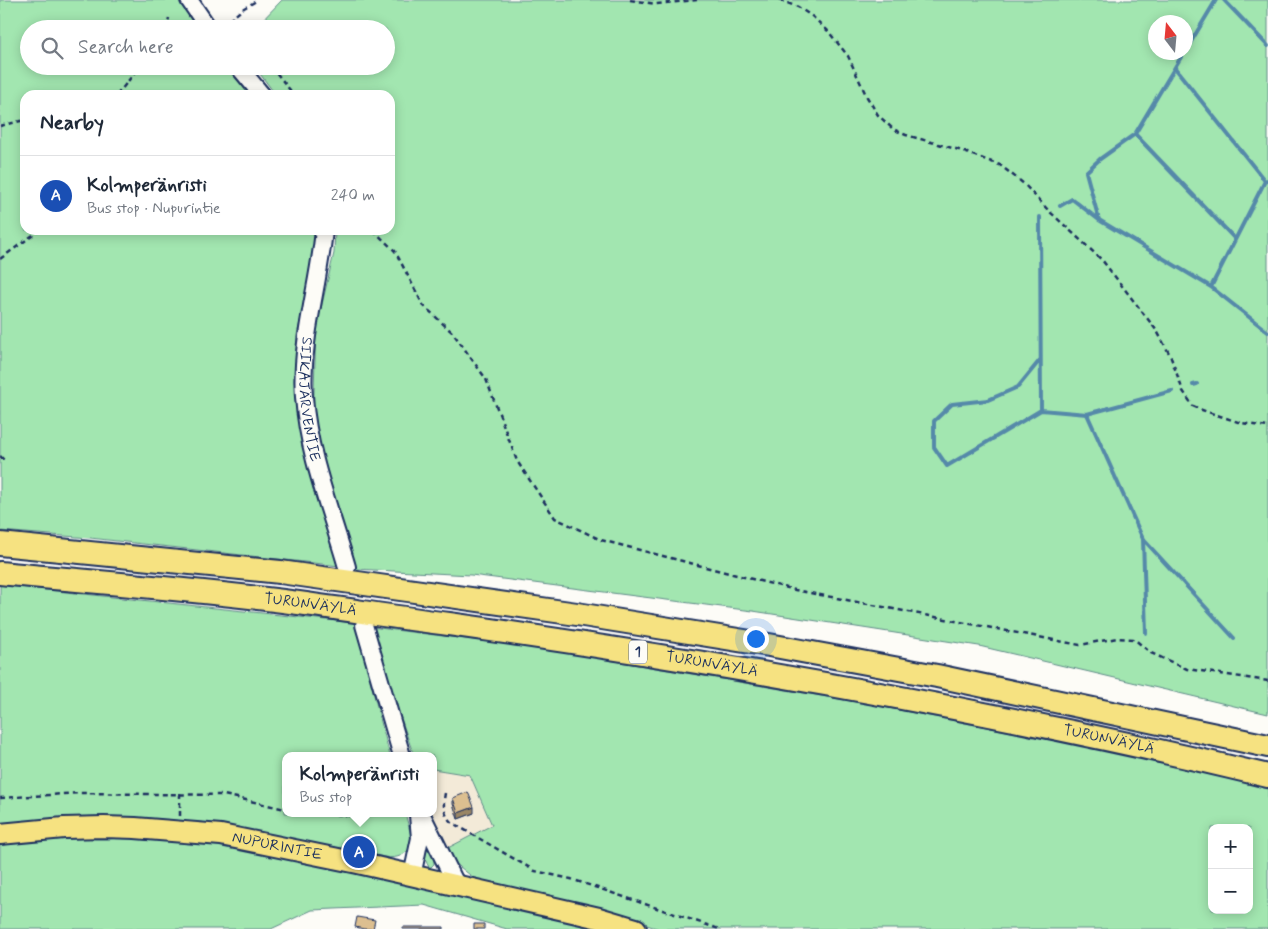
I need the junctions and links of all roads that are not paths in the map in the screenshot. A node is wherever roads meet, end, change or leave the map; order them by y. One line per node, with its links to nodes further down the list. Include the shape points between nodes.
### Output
1 (189, 0): 2 (street)
2 (202, 20)
3 (245, 75): 4 (street)
4 (258, 90)
5 (323, 235): 7 (street, SIIKAJÄRVENTIE, via 307,337 304,397 316,462)
6 (0, 544): 10 (highway, TURUNVÄYLÄ / 1, via 280,572 586,615 937,676)
7 (347, 567)
8 (0, 573): 12 (highway, TURUNVÄYLÄ / 1, via 281,601 605,647 936,703)
9 (364, 625): 11 (street)
10 (1268, 746)
11 (401, 752)
12 (1268, 776)
13 (420, 817): 16 (street, via 420,838)
14 (422, 817): 17 (street)
15 (0, 834): 16 (main road, NUPURINTIE, via 104,827 221,835)
16 (412, 876): 17 (main road, NUPURINTIE)
17 (457, 886): 18 (main road, NUPURINTIE)
18 (636, 929)

